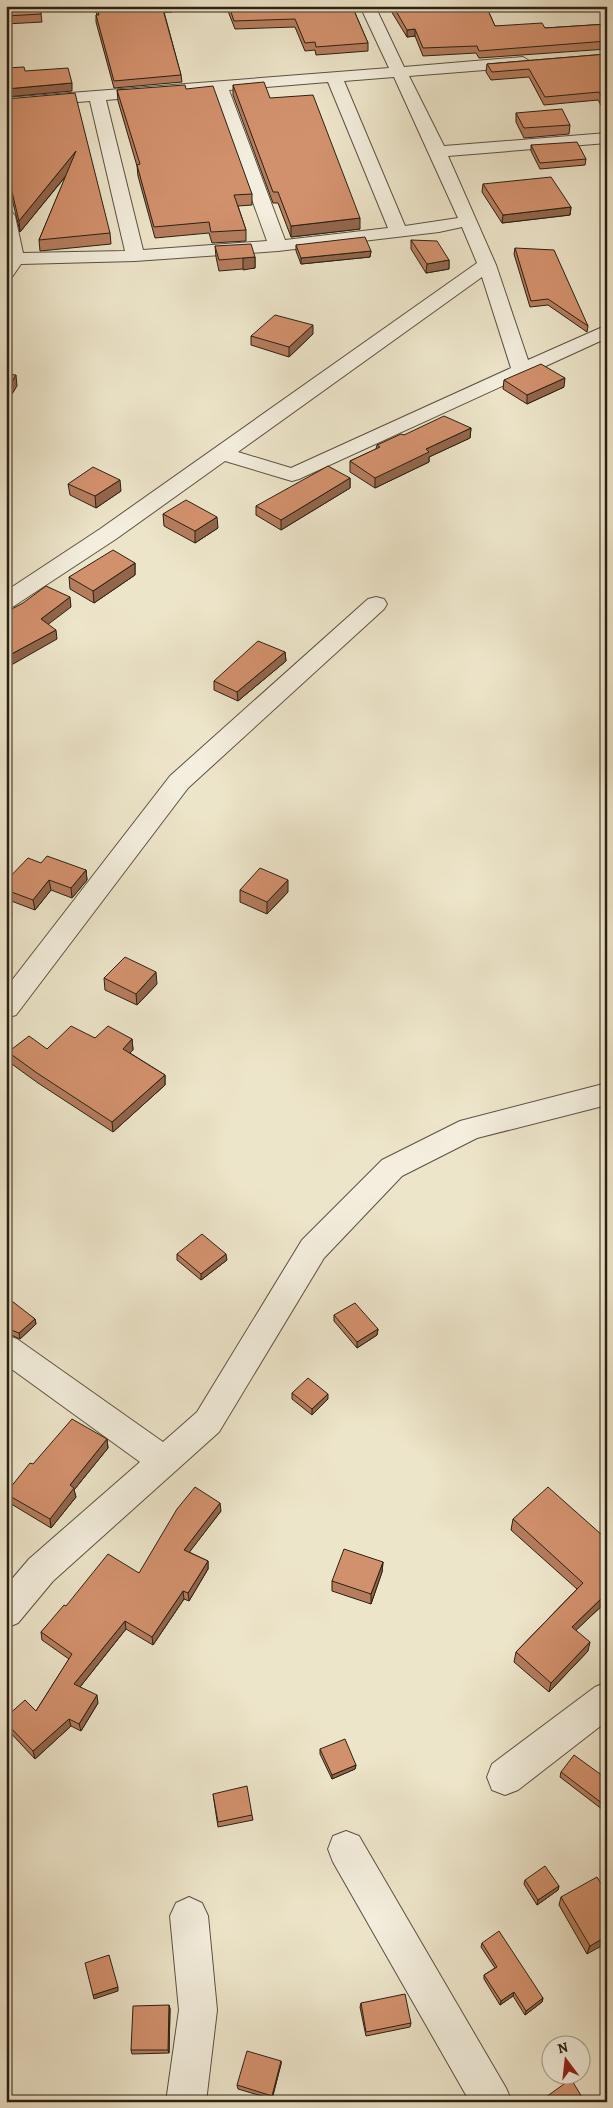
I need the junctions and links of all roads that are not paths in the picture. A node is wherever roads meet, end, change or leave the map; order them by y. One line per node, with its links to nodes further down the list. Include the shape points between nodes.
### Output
1 (367, 6): 3 (street)
2 (537, 61): 3 (street)
3 (398, 72): 4 (street); 9 (street)
4 (334, 77): 5 (street); 12 (street)
5 (219, 86): 6 (street); 13 (street)
6 (97, 95): 7 (street); 14 (street)
7 (6, 103)
8 (607, 138): 9 (street)
9 (438, 152): 11 (street)
10 (6, 216): 15 (street)
11 (466, 221): 12 (street); 16 (street)
12 (399, 232): 13 (street)
13 (278, 246): 14 (street)
14 (135, 256): 15 (street)
15 (9, 264)
16 (487, 265): 18 (street); 19 (street)
17 (607, 330): 18 (street)
18 (521, 369): 19 (street, via 292,475)
19 (222, 453): 20 (street)
20 (6, 601)
21 (376, 604): 22 (street, via 179,782)
22 (6, 1008)
23 (607, 1094): 25 (street, via 470,1129 392,1168 313,1249 208,1422)
24 (6, 1348): 25 (street)
25 (164, 1461): 26 (street, via 41,1570)
26 (6, 1612)
27 (607, 1699): 28 (street)
28 (505, 1777)
29 (346, 1849): 32 (street)
30 (189, 1916): 31 (street, via 198,2010)
31 (186, 2102)
32 (492, 2102)

